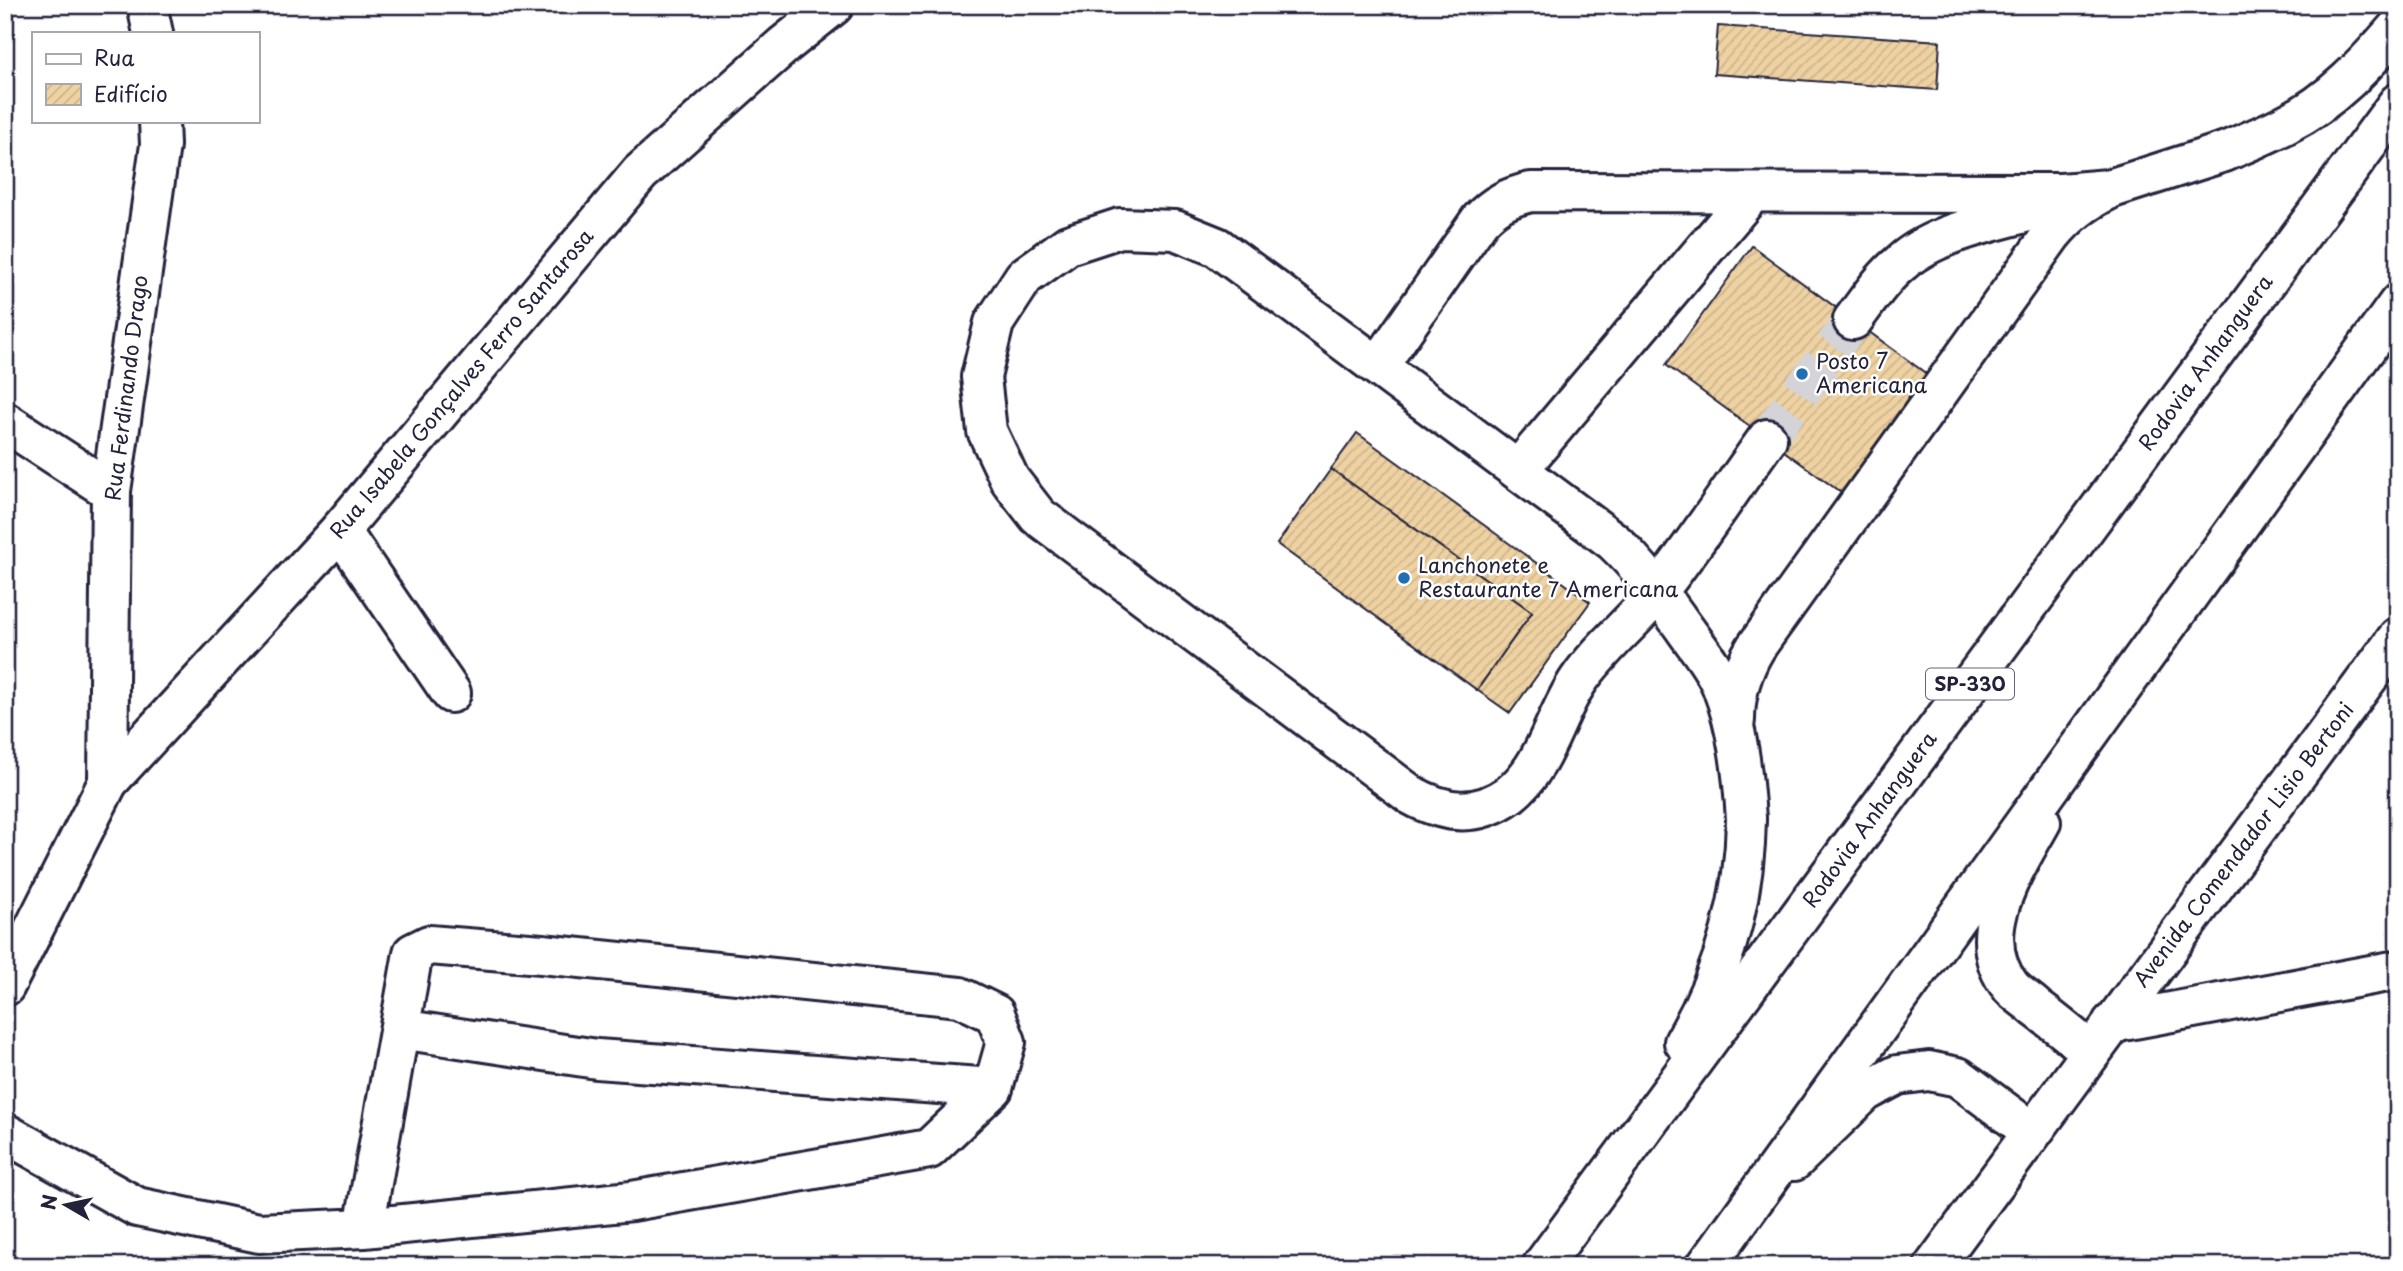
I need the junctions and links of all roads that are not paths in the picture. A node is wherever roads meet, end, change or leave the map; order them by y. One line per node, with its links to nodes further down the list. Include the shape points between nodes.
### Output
1 (147, 5): 4 (main road)
2 (834, 5): 16 (main road, Rua Isabela Gonçalves Ferro Santarosa, via 640,173)
3 (2398, 27): 7 (main road, via 2333,92 2291,122 2224,152)
4 (153, 32)
5 (2398, 103): 34 (main road, Rodovia Anhanguera / SP-330)
6 (159, 122): 15 (main road, Rua Ferdinando Drago, via 160,145)
7 (2109, 189): 8 (main road); 10 (main road, via 1928,243 1889,274); 20 (main road, via 2084,202 2052,234)
8 (1752, 194): 11 (main road, via 1531,192 1512,196 1480,220); 14 (main road)
9 (2398, 303): 22 (main road)
10 (1853, 320)
11 (1379, 365): 14 (main road); 17 (main road, via 1217,247 1175,230 1120,228 1068,244 1024,278 994,323 981,377 987,431 1010,480 1038,516 1411,795 1451,812 1491,804 1528,775 1594,659)
12 (5, 422): 15 (main road)
13 (1767, 439): 17 (main road)
14 (1518, 470): 17 (main road, via 1613,541)
15 (111, 491): 24 (main road, Rua Ferdinando Drago)
16 (340, 530): 21 (main road); 24 (main road, Rua Isabela Gonçalves Ferro Santarosa)
17 (1658, 591): 19 (main road)
18 (2398, 637): 28 (main road, Avenida Comendador Lisio Bertoni)
19 (1698, 647): 20 (main road, via 1729,657); 23 (main road, via 1721,683)
20 (1756, 647): 23 (main road, via 1741,676)
21 (451, 693)
22 (2091, 732): 28 (main road, via 2006,886 1994,943 2011,987); 32 (main road)
23 (1735, 735): 34 (main road, via 1743,778 1745,860 1738,908 1722,961 1697,1020 1653,1097)
24 (108, 782): 26 (main road)
25 (2398, 970): 28 (main road)
26 (5, 986)
27 (400, 1029): 29 (main road, via 597,1059); 29 (main road, via 413,953 429,945 569,957 960,997 995,1014 1006,1042); 33 (main road)
28 (2102, 1038): 30 (main road, Avenida Comendador Lisio Bertoni)
29 (993, 1088): 33 (main road, via 929,1149 632,1201)
30 (2032, 1132): 32 (main road, via 1958,1077 1929,1071 1896,1074 1865,1093); 36 (main road, Avenida Comendador Lisio Bertoni)
31 (5, 1133): 33 (main road, via 137,1207 259,1233)
32 (1762, 1191): 35 (main road)
33 (364, 1228)
34 (1542, 1266)
35 (1706, 1266)
36 (1934, 1266)

